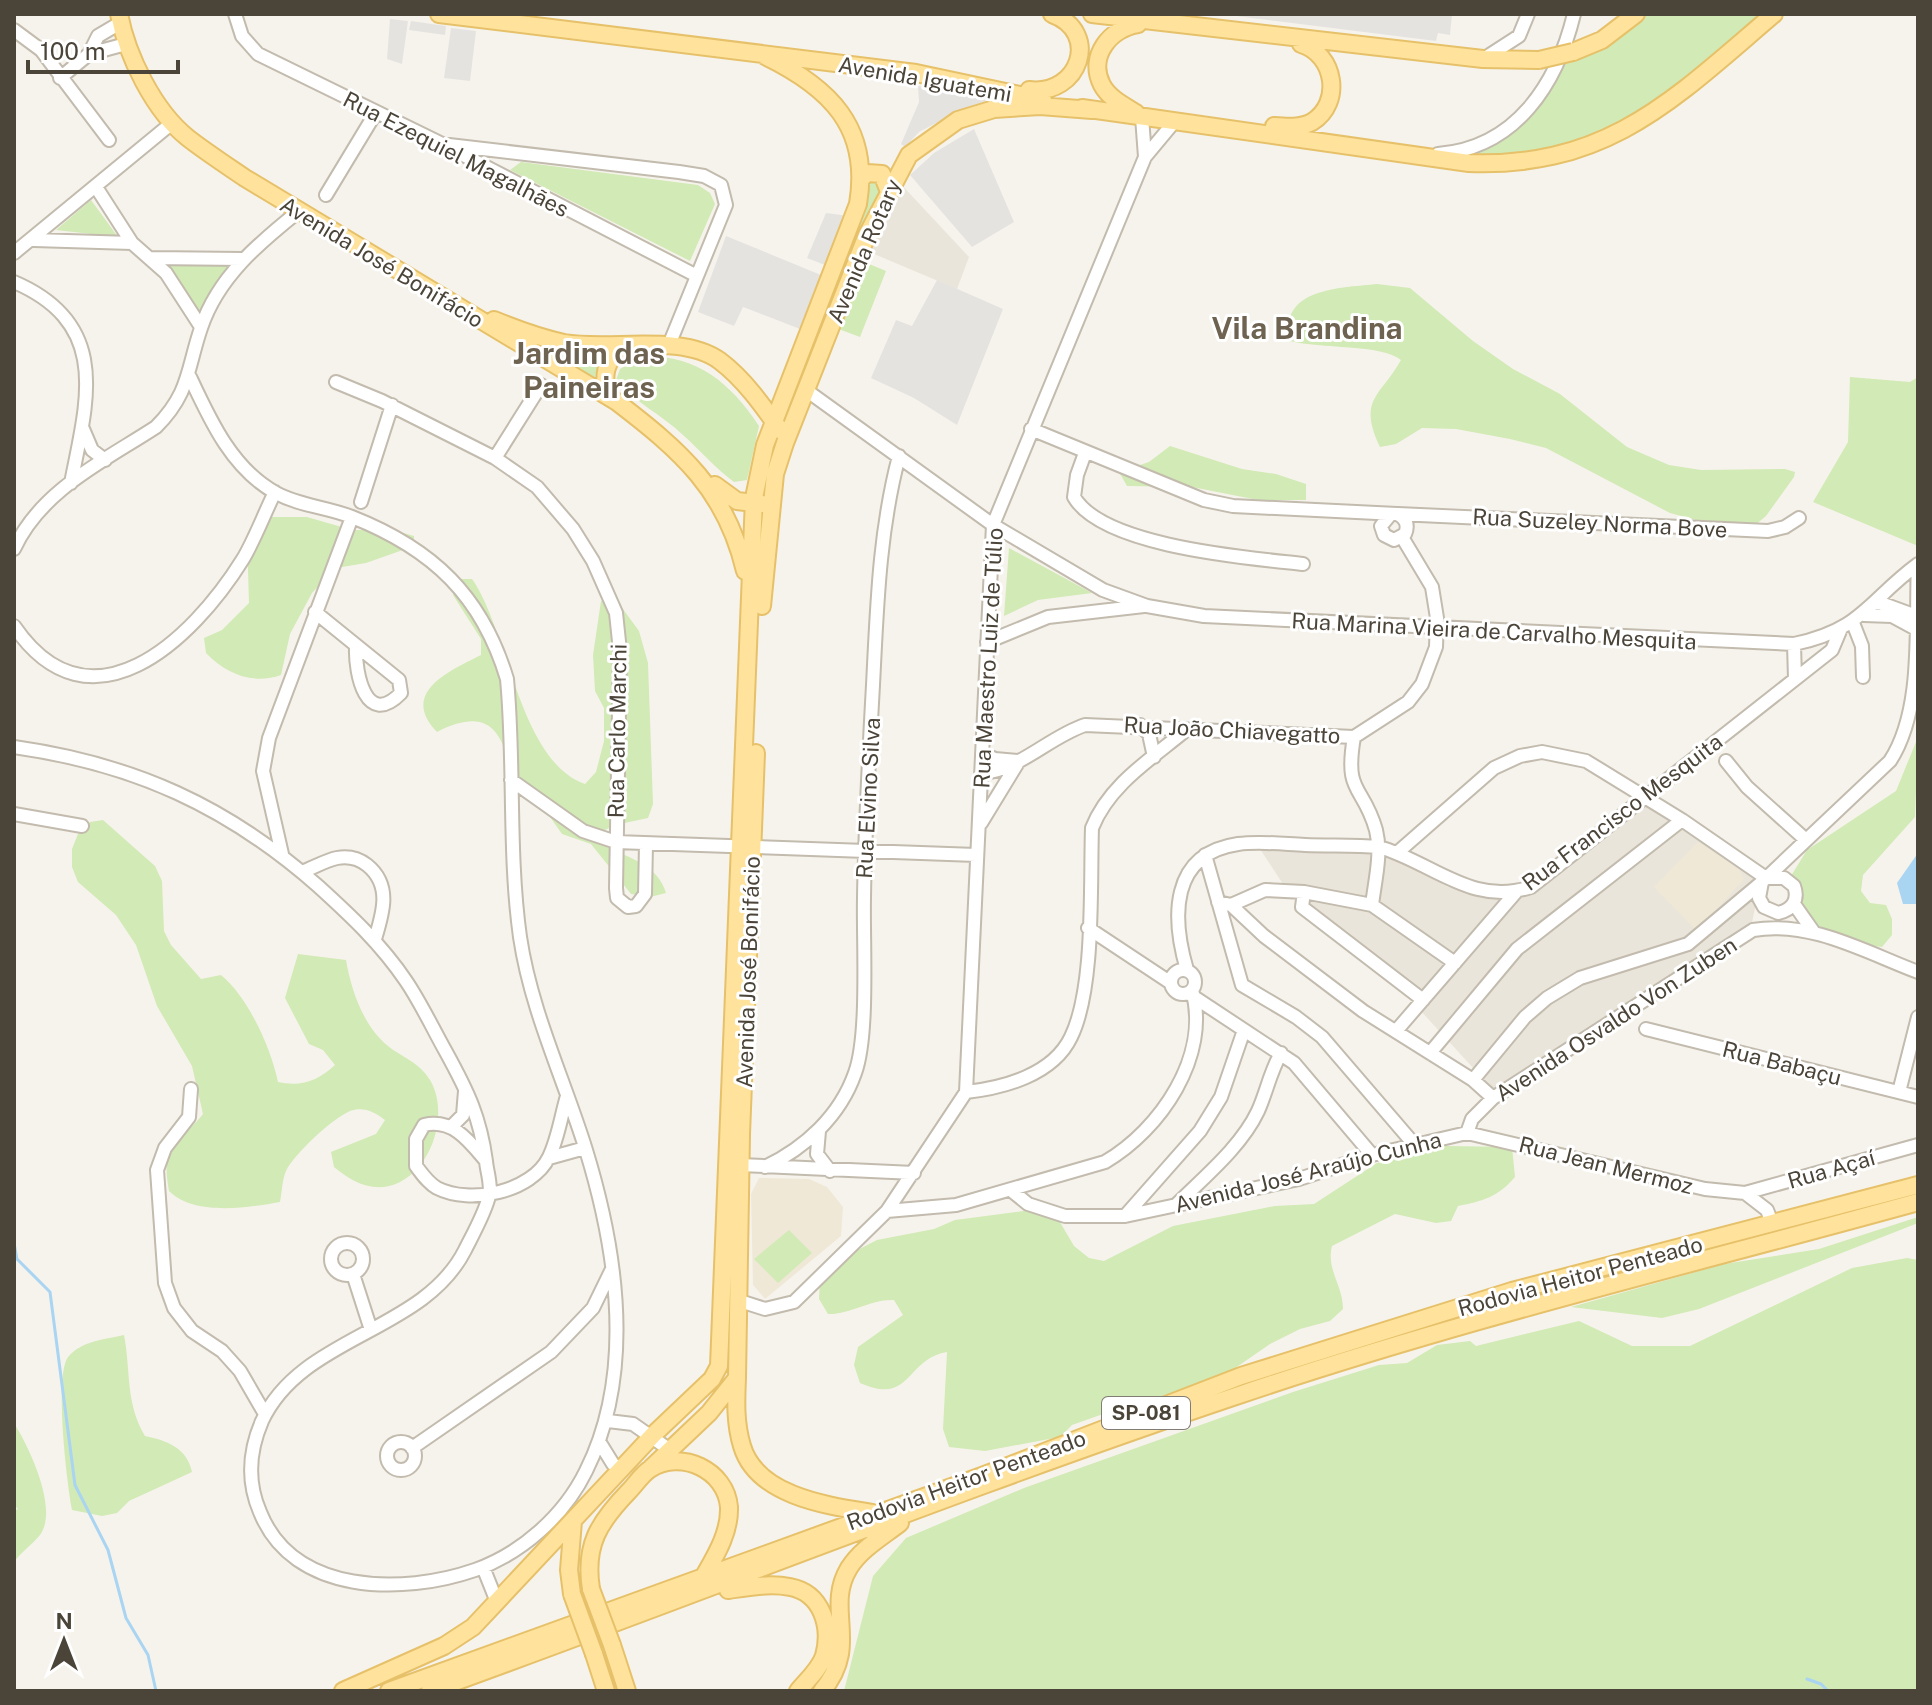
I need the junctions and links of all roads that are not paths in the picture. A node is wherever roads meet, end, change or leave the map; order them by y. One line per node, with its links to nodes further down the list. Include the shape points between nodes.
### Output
1 (235, 14): 20 (street, Rua Ezequiel Magalhães, via 242,36 258,54)
2 (439, 14): 15 (main road, Avenida Iguatemi)
3 (1052, 14): 17 (main road, via 1072,27 1080,54 1063,85 1032,91)
4 (1092, 14): 10 (main road)
5 (1528, 14): 16 (street, via 1519,36)
6 (1574, 14): 27 (street, via 1544,91 1518,122 1455,153)
7 (1636, 14): 16 (main road, bridge, via 1602,40 1573,52 1539,60)
8 (1774, 14): 27 (main road, Avenida Iguatemi, via 1667,103 1629,129 1578,151 1496,164)
9 (120, 18): 13 (main road, Avenida José Bonifácio); 14 (street, via 98,36)
10 (1156, 22): 12 (main road); 21 (main road, via 1121,28 1106,41 1099,57 1102,85)
11 (17, 35): 18 (street, via 41,50)
12 (1281, 39): 16 (main road); 24 (main road, via 1322,57 1331,83 1325,108 1301,126)
13 (126, 44): 14 (street); 23 (main road, Avenida José Bonifácio)
14 (89, 54): 18 (street)
15 (765, 56): 17 (main road, Avenida Iguatemi); 29 (main road, Avenida Rotary, via 804,75 828,95 853,137)
16 (1483, 59)
17 (916, 73): 19 (main road, Avenida Iguatemi)
18 (60, 78): 25 (street)
19 (1092, 110): 21 (main road, Avenida Iguatemi); 31 (main road, Avenida Rotary, via 994,109 958,120 909,155)
20 (375, 114): 26 (street, Rua Ezequiel Magalhães); 32 (street)
21 (1142, 117): 22 (main road, Avenida Iguatemi); 28 (street)
22 (1175, 121): 24 (main road, Avenida Iguatemi); 28 (street)
23 (172, 123): 30 (street); 33 (main road, Avenida José Bonifácio)
24 (1221, 127): 27 (main road, Avenida Iguatemi)
25 (109, 140)
26 (442, 144): 39 (street, Rua Ezequiel Magalhães); 39 (street, via 704,176 721,185 726,205)
27 (1411, 154)
28 (1145, 157): 55 (street, Rua Maestro Luiz de Túlio)
29 (862, 178): 31 (main road, via 882,174); 49 (main road, Avenida Rotary, via 858,204)
30 (96, 187): 34 (street); 35 (street)
31 (888, 189): 48 (main road, Avenida Rotary)
32 (326, 195)
33 (299, 211): 38 (street); 41 (main road, Avenida José Bonifácio)
34 (34, 240): 35 (street); 36 (street)
35 (132, 243): 37 (street)
36 (14, 253)
37 (150, 258): 38 (street); 42 (street)
38 (243, 259): 42 (street)
39 (697, 276): 43 (street)
40 (14, 282): 54 (street, via 30,288 61,315 79,341 89,370)
41 (453, 305): 44 (main road, via 564,343); 51 (main road, Avenida José Bonifácio)
42 (201, 327): 45 (street)
43 (669, 345): 44 (main road); 50 (main road, via 719,360)
44 (620, 347): 51 (main road, via 607,361)
45 (190, 377): 60 (street, via 156,427); 63 (street, via 233,454)
46 (336, 382): 52 (street, Rua Carlo Marchi)
47 (541, 385): 59 (street)
48 (806, 390): 56 (main road, Avenida Rotary); 58 (street, Rua Marina Vieira de Carvalho Mesquita)
49 (789, 391): 50 (main road); 53 (main road, Avenida José Bonifácio)
50 (753, 394): 53 (main road)
51 (607, 396): 61 (main road, Avenida José Bonifácio)
52 (392, 405): 59 (street, Rua Carlo Marchi); 65 (street)
53 (775, 423): 56 (main road); 66 (main road, Avenida José Bonifácio, via 758,471)
54 (82, 426): 60 (street, via 92,450); 62 (street)
55 (1031, 429): 57 (street, Rua Suzeley Norma Bove); 70 (street, Rua Maestro Luiz de Túlio)
56 (785, 443): 64 (main road, Avenida José Bonifácio)
57 (1085, 453): 67 (street, Rua Suzeley Norma Bove, via 1180,492 1233,506); 73 (street, via 1074,497 1117,528 1200,552)
58 (899, 456): 70 (street, Rua Marina Vieira de Carvalho Mesquita); 117 (street, Rua Elvino Silva, via 880,541)
59 (495, 458): 113 (street, Rua Carlo Marchi, via 537,487 573,529 616,613)
60 (105, 460): 62 (street)
61 (693, 465): 66 (main road, via 725,494); 76 (main road, Avenida José Bonifácio, via 721,504)
62 (71, 483): 72 (street, via 38,512)
63 (275, 492): 68 (street); 84 (street, via 243,559 213,599 177,639 137,667 105,677 77,676 50,666)
64 (772, 500): 66 (main road); 115 (main road, Avenida José Bonifácio)
65 (361, 502)
66 (754, 505): 76 (main road, Avenida José Bonifácio)
67 (1394, 514): 69 (street, Rua Suzeley Norma Bove, via 1768,531); 71 (street, via 1407,527); 71 (street, via 1382,522 1381,531 1390,539)
68 (352, 517): 80 (street); 101 (street, via 411,545 444,569 484,622 507,679)
69 (1799, 518)
70 (993, 525): 75 (street, Rua Marina Vieira de Carvalho Mesquita); 87 (street, Rua Maestro Luiz de Túlio)
71 (1402, 537): 85 (street, Rua João Chiavegatto, via 1432,587)
72 (14, 549)
73 (1303, 564)
74 (1918, 564): 77 (street, Rua Francisco Mesquita); 83 (street)
75 (1103, 590): 78 (street, Rua Marina Vieira de Carvalho Mesquita); 79 (street)
76 (752, 597): 115 (main road, Avenida José Bonifácio)
77 (1878, 602): 81 (street, Rua Francisco Mesquita); 83 (street)
78 (1147, 606): 79 (street, Rua Marina Vieira de Carvalho Mesquita); 85 (street, Rua Marina Vieira de Carvalho Mesquita, via 1204,616)
79 (1094, 611): 87 (street, Rua Marina Vieira de Carvalho Mesquita, via 1048,617)
80 (315, 612): 89 (street); 105 (street, via 269,738 263,771)
81 (1864, 615): 82 (street, Rua Francisco Mesquita); 83 (street)
82 (1853, 623): 86 (street, Rua Francisco Mesquita); 90 (street, via 1862,646)
83 (1916, 623): 112 (street, via 1910,717 1902,743 1890,761)
84 (14, 626)
85 (1438, 629): 88 (street, Rua Marina Vieira de Carvalho Mesquita); 94 (street, Rua João Chiavegatto, via 1430,666 1408,702)
86 (1840, 631): 88 (street, Rua Marina Vieira de Carvalho Mesquita); 91 (street, Rua Francisco Mesquita, via 1832,650)
87 (987, 642): 96 (street, Rua Maestro Luiz de Túlio)
88 (1794, 644): 91 (street)
89 (356, 648): 89 (street, via 399,680 401,693 385,704 363,694)
90 (1863, 677)
91 (1795, 679): 103 (street, Rua Francisco Mesquita)
92 (1140, 725): 93 (street, Rua João Chiavegatto); 97 (street, via 1149,734); 98 (street, Rua João Chiavegatto, via 1085,725 1065,731)
93 (1186, 730): 94 (street, Rua João Chiavegatto); 97 (street)
94 (1354, 737): 116 (street, via 1352,784 1370,814)
95 (14, 747): 111 (street, via 91,760 146,778)
96 (983, 754): 98 (street); 100 (street, Rua Maestro Luiz de Túlio)
97 (1154, 757): 134 (street, via 1116,789 1092,828)
98 (1019, 761): 100 (street, Rua João Chiavegatto); 110 (street)
99 (1726, 761): 112 (street)
100 (982, 773): 110 (street, Rua Maestro Luiz de Túlio)
101 (511, 780): 102 (street); 104 (street)
102 (529, 793): 104 (street); 109 (street); 113 (street, via 583,831)
103 (1644, 797): 107 (street); 118 (street, via 1575,757 1542,752 1520,756 1494,768); 127 (street, Rua Francisco Mesquita, via 1531,887)
104 (511, 800): 109 (street)
105 (269, 810): 111 (street, via 265,821); 119 (street)
106 (14, 814): 108 (street)
107 (1682, 820): 124 (street); 148 (street, via 1517,949)
108 (82, 826)
109 (512, 826): 154 (street, via 520,935 540,1019)
110 (978, 829): 120 (street, Rua Maestro Luiz de Túlio)
111 (248, 831): 119 (street)
112 (1806, 840): 122 (street)
113 (616, 842): 114 (street); 114 (street, Rua Carlo Marchi, via 617,898 628,907 636,906 645,894)
114 (646, 844): 115 (street)
115 (747, 845): 117 (street); 166 (main road, Avenida José Bonifácio); 186 (main road, Avenida José Bonifácio, via 722,1348 712,1379)
116 (1379, 847): 118 (street, Rua Francisco Mesquita); 121 (street, Rua Francisco Mesquita, via 1253,843); 131 (street)
117 (865, 851): 120 (street); 158 (street, Rua Elvino Silva, via 856,1071)
118 (1398, 852): 127 (street, Rua Francisco Mesquita, via 1464,887)
119 (282, 854): 123 (street)
120 (976, 855): 152 (street, Rua Maestro Luiz de Túlio)
121 (1205, 855): 128 (street); 140 (street, via 1189,873 1177,902)
122 (1788, 858): 124 (street); 125 (street)
123 (302, 872): 137 (street); 137 (street, via 337,858 356,858 368,866 380,879 384,896)
124 (1764, 880): 125 (street, via 1778,876); 129 (street); 149 (street, via 1688,944 1580,978 1547,998)
125 (1790, 881): 130 (street, via 1796,892)
126 (1304, 892): 128 (street, via 1265,890); 131 (street); 142 (street, via 1302,907)
127 (1516, 892): 138 (street)
128 (1224, 903): 146 (street); 160 (street, via 1242,985 1322,1037)
129 (1761, 903): 132 (street); 135 (street, Avenida Osvaldo Von Zuben)
130 (1794, 904): 132 (street); 136 (street)
131 (1372, 905): 138 (street)
132 (1778, 913): 133 (street)
133 (1789, 927): 135 (street); 136 (street)
134 (1088, 928): 140 (street, via 1145,965); 152 (street, via 1086,976 1071,1039 1026,1078 1003,1088)
135 (1753, 930): 156 (street, Avenida Osvaldo Von Zuben)
136 (1813, 931): 139 (street)
137 (375, 939): 150 (street, via 409,984)
138 (1455, 963): 142 (street)
139 (1918, 972)
140 (1178, 975): 141 (street, via 1176,992); 141 (street, via 1195,978)
141 (1191, 994): 145 (street); 171 (street, via 1197,1031 1180,1080 1136,1140 1105,1162)
142 (1423, 1000): 146 (street)
143 (1918, 1017): 153 (street)
144 (1646, 1029): 153 (street, Rua Babaçu)
145 (1244, 1030): 147 (street); 177 (street, via 1221,1097 1200,1131)
146 (1396, 1031): 148 (street)
147 (1281, 1053): 163 (street, via 1308,1077); 175 (street, via 1243,1135)
148 (1430, 1053): 149 (street)
149 (1473, 1080): 156 (street)
150 (466, 1088): 157 (street, via 463,1115); 165 (street, via 480,1121)
151 (191, 1089): 184 (street, via 189,1117 165,1148 157,1170 165,1283 174,1308 192,1331 240,1371)
152 (966, 1092): 169 (street)
153 (1899, 1092): 155 (street, Rua Babaçu)
154 (567, 1096): 162 (street); 164 (street)
155 (1918, 1097)
156 (1493, 1098): 159 (street, Avenida Osvaldo Von Zuben, via 1472,1119)
157 (451, 1127): 165 (street, via 465,1135); 172 (street, via 424,1125 416,1139 416,1166 434,1187 451,1194)
158 (819, 1131): 167 (street, Rua Elvino Silva); 168 (street, via 817,1154)
159 (1467, 1133): 160 (street, Avenida José Araújo Cunha); 173 (street, Rua Jean Mermoz, via 1694,1187)
160 (1413, 1143): 163 (street, Avenida José Araújo Cunha)
161 (1918, 1145): 173 (street, Rua Açaí)
162 (585, 1148): 164 (street); 179 (street, via 604,1214)
163 (1372, 1155): 175 (street, Avenida José Araújo Cunha, via 1299,1179)
164 (549, 1158): 172 (street, via 518,1185)
165 (486, 1161): 172 (street)
166 (740, 1165): 167 (street); 181 (main road, Avenida José Bonifácio)
167 (765, 1167): 168 (street)
168 (830, 1171): 169 (street)
169 (914, 1173): 176 (street)
170 (1918, 1185): 178 (main road, Rodovia Heitor Penteado / SP-081)
171 (1012, 1191): 176 (street, via 956,1205); 177 (street, Avenida José Araújo Cunha, via 1028,1204 1065,1216)
172 (491, 1192): 182 (street, via 462,1257 444,1280)
173 (1745, 1193): 178 (street, via 1767,1210)
174 (1918, 1202): 192 (main road, Rodovia Heitor Penteado / SP-081, via 1477,1320 1234,1397)
175 (1174, 1207): 177 (street, Avenida José Araújo Cunha)
176 (887, 1211): 181 (street, via 794,1302 765,1309)
177 (1125, 1216)
178 (1772, 1223): 193 (main road, Rodovia Heitor Penteado / SP-081, via 1512,1291 1241,1376)
179 (612, 1269): 185 (street, via 615,1353); 188 (street, via 593,1308 551,1352)
180 (353, 1274): 182 (street)
181 (740, 1301): 183 (main road, Avenida José Bonifácio)
182 (371, 1330): 184 (street, via 306,1369)
183 (737, 1378): 189 (main road); 193 (main road, Avenida José Bonifácio, via 742,1449 759,1472 818,1504)
184 (265, 1414): 195 (street, via 250,1466 263,1521 283,1551 320,1573 361,1583 436,1582)
185 (608, 1421): 186 (street, via 633,1424); 187 (street)
186 (653, 1435): 189 (street); 191 (main road, Avenida José Bonifácio)
187 (600, 1443): 191 (street); 195 (street, via 576,1491 556,1515 532,1539)
188 (412, 1448)
189 (670, 1450): 190 (main road)
190 (651, 1468): 196 (main road, via 698,1464 724,1488 728,1523); 203 (main road, bridge, via 610,1511 591,1542 587,1565)
191 (622, 1470): 194 (main road, Avenida José Bonifácio)
192 (914, 1512): 197 (main road, Rodovia Heitor Penteado / SP-081); 205 (main road, via 849,1568 840,1599 842,1658)
193 (875, 1513): 196 (main road, Rodovia Heitor Penteado / SP-081)
194 (573, 1521): 198 (main road, Avenida José Bonifácio); 202 (main road, bridge, via 572,1594)
195 (483, 1567): 198 (street)
196 (704, 1576): 200 (main road, Rodovia Heitor Penteado / SP-081)
197 (698, 1595): 201 (main road, Rodovia Heitor Penteado / SP-081); 204 (main road, via 790,1587 818,1603 826,1635 824,1656)
198 (497, 1602): 199 (main road, Avenida José Bonifácio, via 444,1646)
199 (343, 1691)
200 (389, 1691)
201 (430, 1691)
202 (606, 1691)
203 (627, 1691)
204 (798, 1691)
205 (822, 1691)

